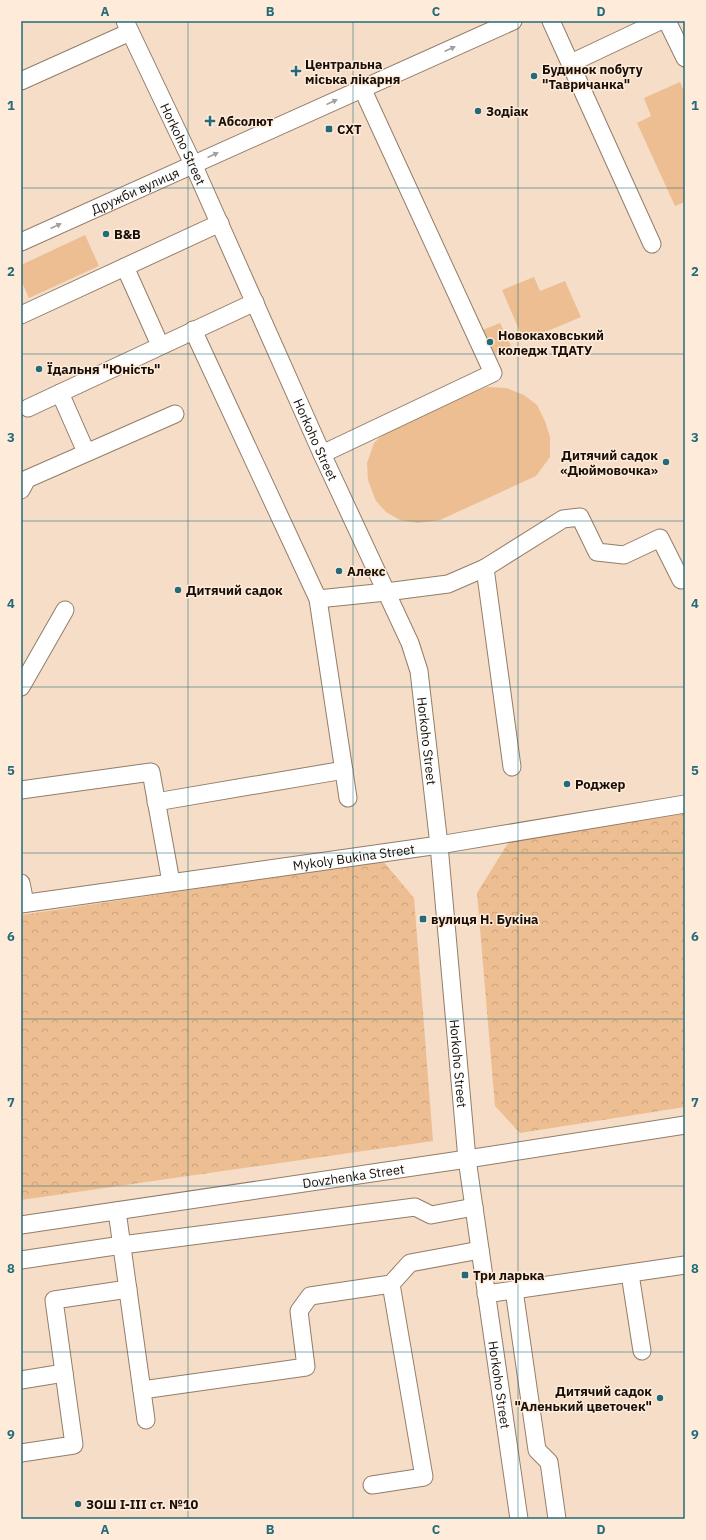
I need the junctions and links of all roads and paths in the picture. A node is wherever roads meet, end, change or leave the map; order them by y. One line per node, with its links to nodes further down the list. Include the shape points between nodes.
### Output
1 (551, 21): 7 (street)
2 (660, 21): 7 (street)
3 (667, 21): 6 (street)
4 (509, 22): 9 (street, Дружби вулиця, one-way to 4)
5 (127, 26): 8 (street); 10 (street, Horkoho Street)
6 (685, 58)
7 (571, 62): 13 (street)
8 (21, 81)
9 (362, 88): 10 (street, Дружби вулиця, one-way to 9); 23 (street, via 493,373)
10 (193, 164): 11 (street, Horkoho Street); 12 (street, Дружби вулиця, one-way to 10)
11 (220, 223): 14 (street); 15 (street, Horkoho Street)
12 (21, 242)
13 (652, 244)
14 (125, 267): 16 (street); 18 (street)
15 (255, 302): 17 (street); 23 (street, Horkoho Street)
16 (21, 315)
17 (194, 330): 18 (street); 28 (street)
18 (160, 345): 19 (street)
19 (60, 393): 20 (street); 22 (street)
20 (28, 408)
21 (175, 414): 22 (street)
22 (86, 452): 24 (street, via 27,479)
23 (322, 454): 27 (street, Horkoho Street)
24 (21, 490)
25 (485, 568): 26 (street, via 563,519 580,517 597,552 624,555 660,538 681,580); 27 (street, via 448,584); 31 (street)
26 (685, 578)
27 (386, 592): 28 (street); 37 (street, Horkoho Street, via 410,643 419,671)
28 (318, 599): 32 (street)
29 (65, 610): 30 (street)
30 (21, 686)
31 (512, 768)
32 (344, 770): 34 (street); 35 (street)
33 (21, 790): 35 (street, via 151,772)
34 (348, 798)
35 (156, 802): 39 (street)
36 (685, 804): 37 (street, Mykoly Bukina Street)
37 (439, 845): 39 (street, Mykoly Bukina Street); 42 (street, Horkoho Street)
38 (21, 882): 40 (street)
39 (171, 882): 40 (street, Mykoly Bukina Street)
40 (23, 904)
41 (685, 1125): 42 (street, Dovzhenka Street)
42 (467, 1160): 43 (street, Horkoho Street); 44 (street, Dovzhenka Street)
43 (474, 1207): 46 (street, via 431,1215 415,1207); 47 (street, Horkoho Street)
44 (117, 1211): 45 (street, Dovzhenka Street); 46 (street)
45 (21, 1225)
46 (122, 1246): 48 (street); 52 (street)
47 (480, 1250): 51 (street, via 410,1263); 54 (street, Horkoho Street)
48 (21, 1260)
49 (685, 1266): 50 (street)
50 (630, 1274): 53 (street); 55 (street)
51 (391, 1284): 58 (street, via 310,1296 299,1311 306,1367); 61 (street, via 424,1477)
52 (128, 1289): 56 (street, via 54,1300); 58 (street)
53 (514, 1290): 54 (street); 63 (street, via 537,1450 549,1462)
54 (486, 1294): 62 (street, Horkoho Street)
55 (642, 1351)
56 (64, 1373): 57 (street); 60 (street, via 74,1445)
57 (21, 1380)
58 (142, 1390): 59 (street)
59 (146, 1420)
60 (21, 1453)
61 (372, 1485)
62 (519, 1519)
63 (558, 1519)

